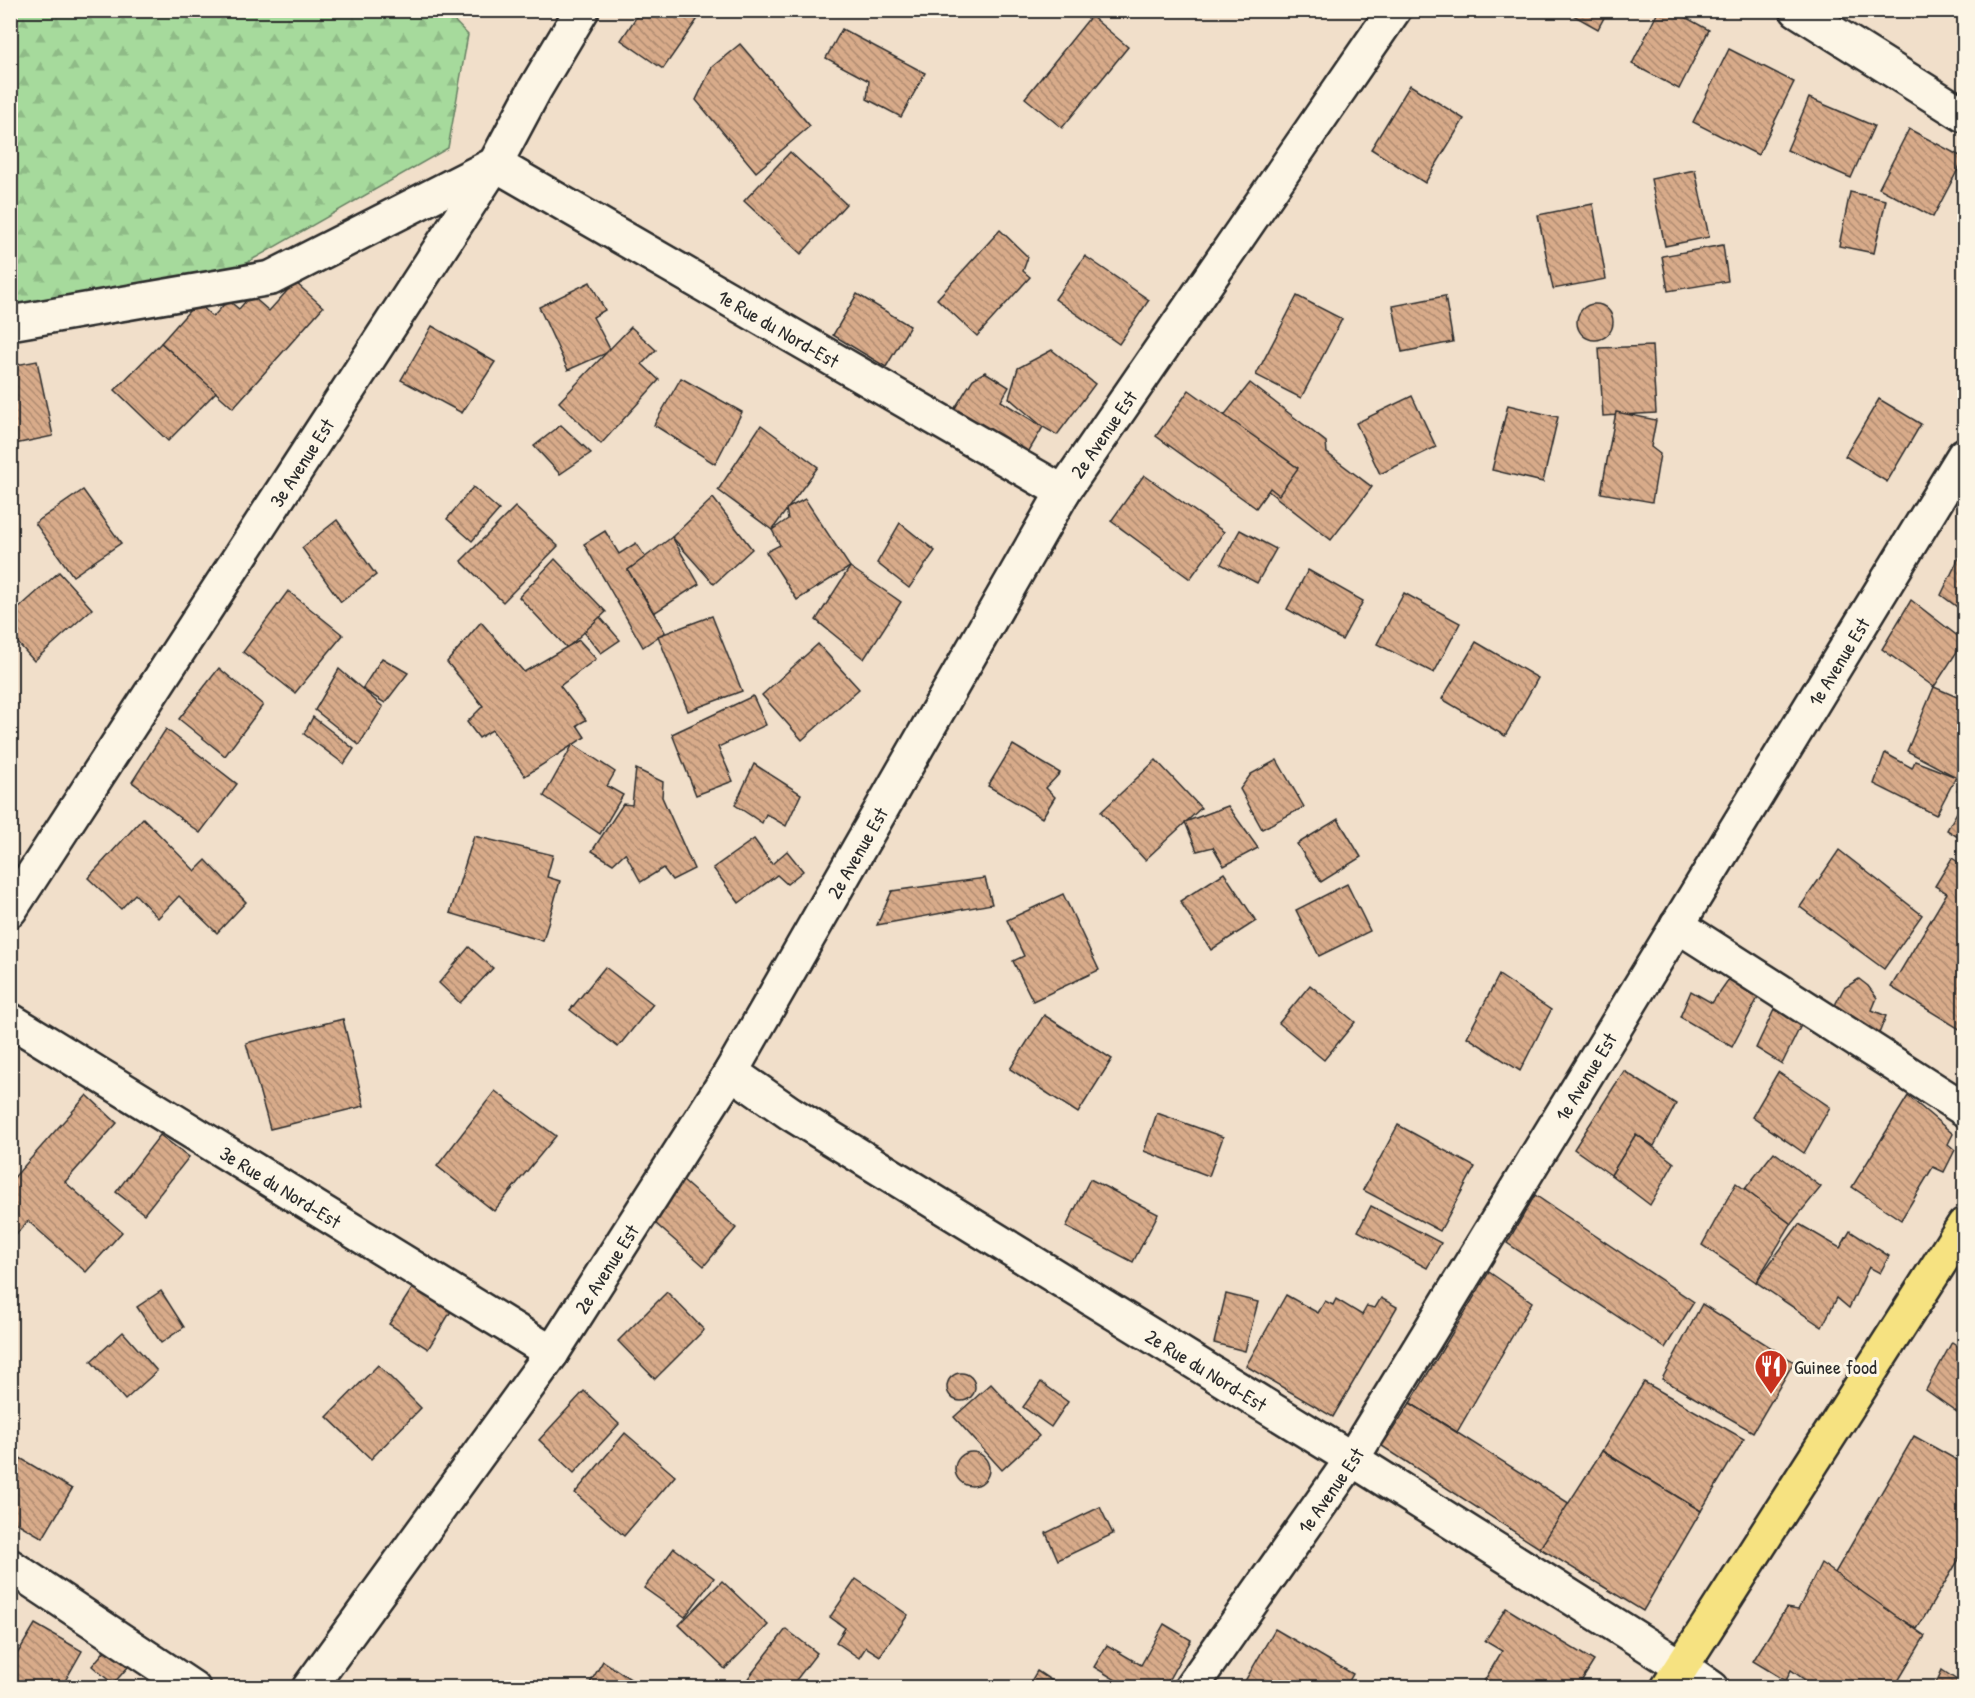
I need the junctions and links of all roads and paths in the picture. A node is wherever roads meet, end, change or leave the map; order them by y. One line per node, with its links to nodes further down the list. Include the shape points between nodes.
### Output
1 (582, 10): 5 (street, 3e Avenue Est)
2 (1394, 10): 8 (street, 2e Avenue Est)
3 (1797, 10): 4 (street)
4 (1965, 115)
5 (495, 164): 6 (street, via 271,278); 8 (street, 1e Rue du Nord-Est); 9 (street, 3e Avenue Est)
6 (10, 323)
7 (1965, 455): 10 (street, 1e Avenue Est)
8 (1063, 492): 12 (street, 2e Avenue Est)
9 (10, 910)
10 (1677, 925): 13 (street); 16 (street, 1e Avenue Est)
11 (10, 1020): 15 (street, 3e Rue du Nord-Est)
12 (731, 1072): 15 (street, 2e Avenue Est); 16 (street, 2e Rue du Nord-Est, via 790,1113)
13 (1965, 1109)
14 (1965, 1225): 18 (highway)
15 (552, 1353): 20 (street, 2e Avenue Est)
16 (1352, 1459): 18 (street, 2e Rue du Nord-Est); 21 (street, 1e Avenue Est)
17 (10, 1566): 19 (street)
18 (1675, 1677): 22 (street, 2e Rue du Nord-Est)
19 (193, 1688)
20 (309, 1688)
21 (1191, 1688)
22 (1712, 1688)

